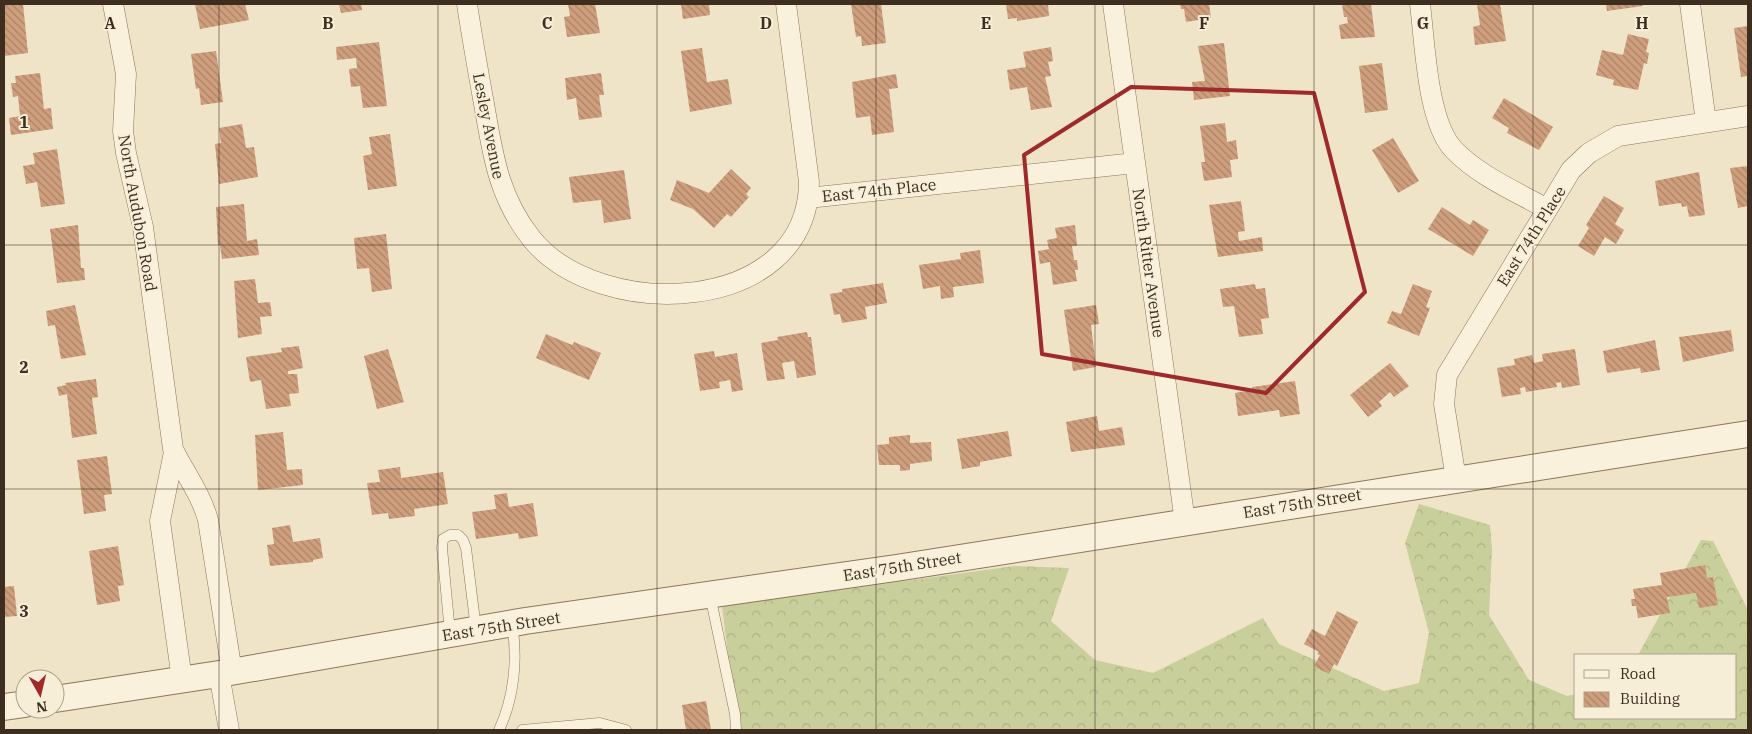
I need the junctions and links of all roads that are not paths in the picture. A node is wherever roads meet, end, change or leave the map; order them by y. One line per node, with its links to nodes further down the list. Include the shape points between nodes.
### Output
1 (112, 4): 14 (street, North Audubon Road, via 126,74 123,131 126,153 143,227)
2 (467, 4): 12 (street, Lesley Avenue, via 495,162 503,192 518,220 543,250 575,273 612,288)
3 (786, 4): 10 (street, via 807,158)
4 (1113, 4): 9 (street, North Ritter Avenue)
5 (1420, 4): 11 (street, via 1434,108 1445,138 1468,162)
6 (1690, 4): 8 (street)
7 (1748, 116): 8 (street, East 74th Place)
8 (1706, 122): 11 (street, East 74th Place, via 1625,134 1602,143 1572,170)
9 (1135, 163): 10 (street, East 74th Place); 16 (street, North Ritter Avenue)
10 (808, 198): 12 (street, East 74th Place, via 795,237 759,272 723,286)
11 (1547, 210): 15 (street, East 74th Place, via 1447,375 1444,404)
12 (668, 293)
13 (1748, 434): 15 (street, East 75th Street)
14 (174, 452): 21 (street, North Audubon Road, via 203,504 208,520); 22 (street, North Audubon Road, via 160,521)
15 (1456, 479): 16 (street, East 75th Street)
16 (1185, 522): 17 (street, East 75th Street)
17 (710, 594): 18 (street, East 75th Street); 28 (lane)
18 (512, 623): 19 (street, East 75th Street); 25 (lane, via 515,644 513,684)
19 (476, 629): 20 (street, East 75th Street); 20 (lane, via 466,548 458,535 450,535 443,539 442,548)
20 (450, 634): 21 (street, East 75th Street)
21 (226, 673): 22 (street, East 75th Street); 24 (street, North Audubon Road)
22 (182, 680): 23 (street, East 75th Street)
23 (65, 698)
24 (229, 730)
25 (499, 730)
26 (522, 730): 27 (lane, via 600,723)
27 (626, 730)
28 (736, 730)

